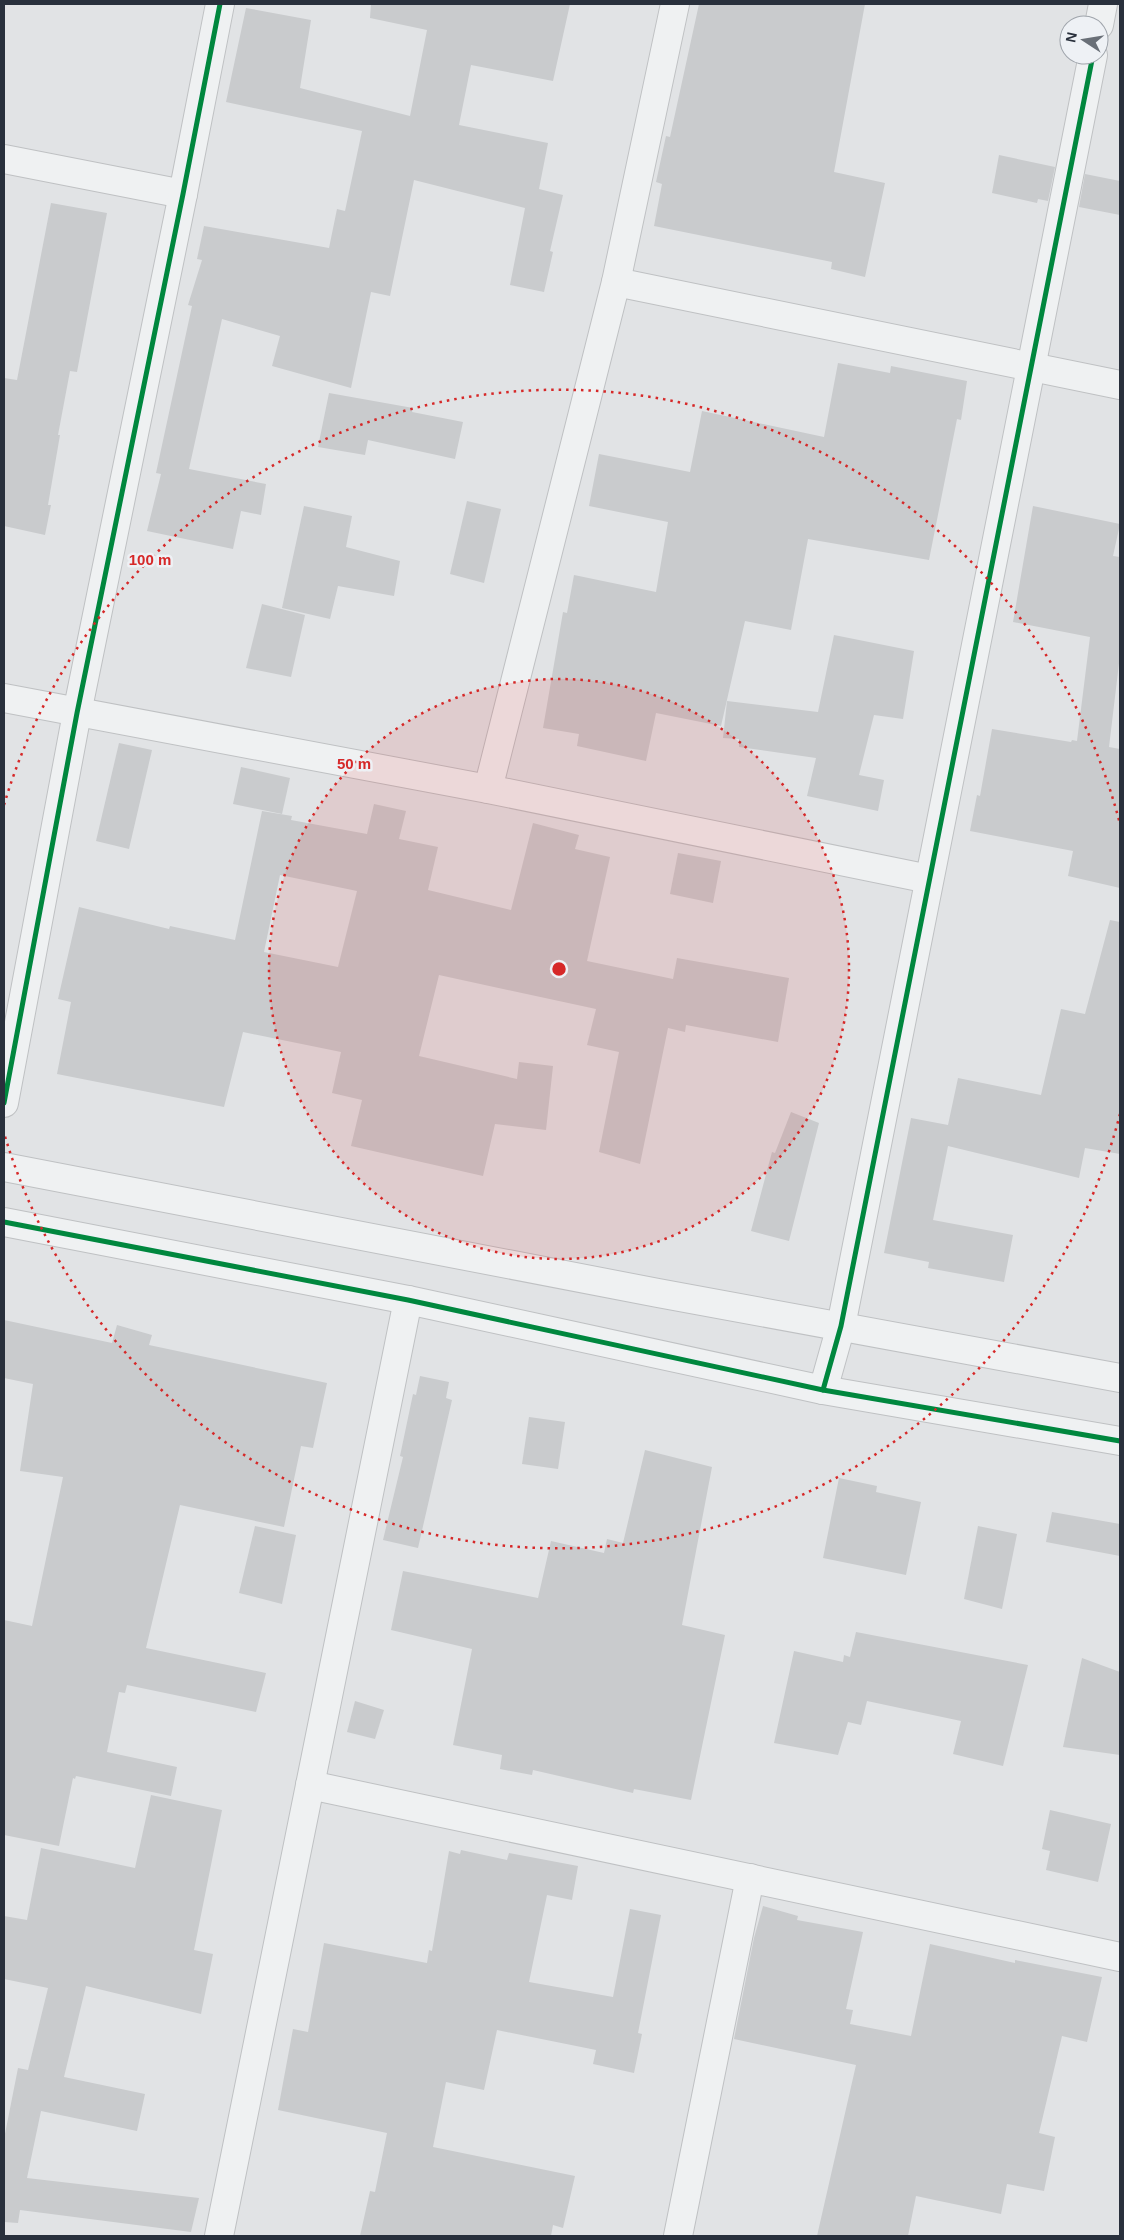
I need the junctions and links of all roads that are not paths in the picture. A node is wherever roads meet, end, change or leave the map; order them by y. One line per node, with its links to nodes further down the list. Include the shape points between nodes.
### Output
1 (220, 4): 5 (street)
2 (675, 4): 6 (street)
3 (1091, 65): 7 (street)
4 (4, 159): 5 (street)
5 (184, 194): 10 (street)
6 (616, 282): 7 (street); 11 (street)
7 (1031, 366): 8 (street); 12 (street)
8 (1120, 386)
9 (4, 698): 10 (street)
10 (77, 713): 11 (street); 13 (street)
11 (488, 789): 12 (street)
12 (929, 879): 17 (street)
13 (4, 1103)
14 (4, 1167): 17 (street)
15 (4, 1222): 16 (street)
16 (408, 1300): 19 (street); 21 (street)
17 (841, 1326): 18 (street); 19 (street)
18 (1120, 1378)
19 (823, 1390): 20 (street)
20 (1120, 1441)
21 (310, 1784): 22 (street); 24 (street)
22 (750, 1878): 23 (street); 25 (street)
23 (1120, 1957)
24 (219, 2236)
25 (678, 2236)

